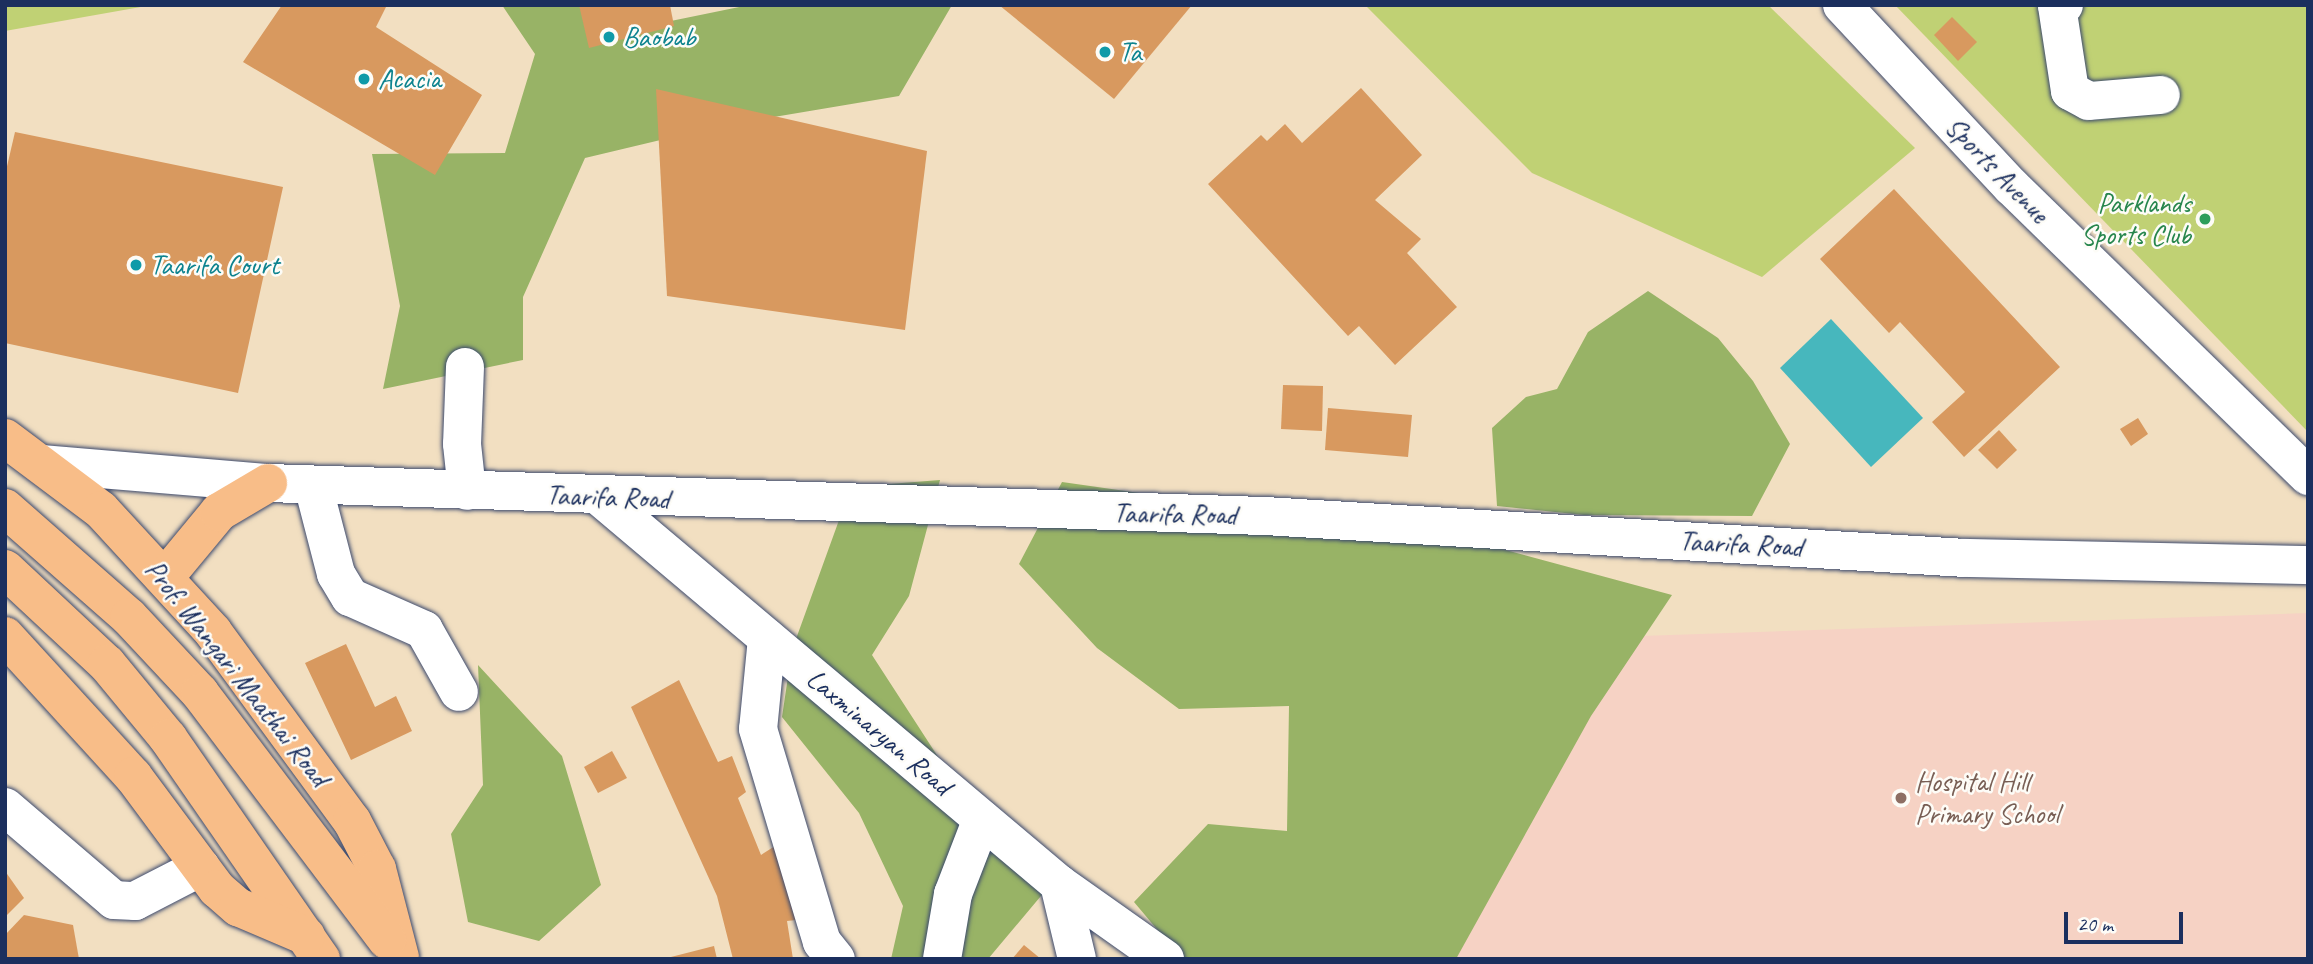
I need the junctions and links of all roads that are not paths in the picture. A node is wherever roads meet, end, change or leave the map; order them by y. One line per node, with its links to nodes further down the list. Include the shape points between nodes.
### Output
1 (1842, 5): 8 (street, Sports Avenue, via 2012,187)
2 (2064, 5): 3 (street)
3 (2057, 6): 4 (street, via 2070,91 2078,98)
4 (2161, 95)
5 (465, 367): 11 (street)
6 (5, 438): 7 (main road, Prof. Wangari Maathai Road)
7 (41, 464): 9 (street, Taarifa Road); 16 (main road, Prof. Wangari Maathai Road, via 101,510)
8 (2308, 476)
9 (268, 483): 10 (street, Taarifa Road); 16 (main road, via 219,512)
10 (313, 485): 11 (street, Taarifa Road); 19 (street, via 336,575 350,597 424,629)
11 (467, 491): 12 (street, Taarifa Road)
12 (600, 497): 14 (street, Taarifa Road, via 1265,516 1965,558); 18 (street, Laxminaryan Road)
13 (5, 509): 25 (main road, Prof. Wangari Maathai Road, via 129,617 200,693)
14 (2308, 565)
15 (5, 569): 24 (main road, via 107,664 168,738)
16 (166, 576): 25 (main road, Prof. Wangari Maathai Road, via 352,821 377,869)
17 (5, 636): 22 (main road, via 66,697)
18 (767, 638): 21 (street, Laxminaryan Road); 26 (street, via 758,729 822,942)
19 (458, 692)
20 (5, 807): 22 (street, via 114,900 135,901)
21 (982, 819): 23 (street, Laxminaryan Road); 27 (street, via 953,894)
22 (201, 867): 24 (main road, via 238,907)
23 (1059, 884): 28 (street); 29 (street, Laxminaryan Road)
24 (313, 948)
25 (400, 958)
26 (836, 959)
27 (942, 959)
28 (1077, 959)
29 (1165, 959)

